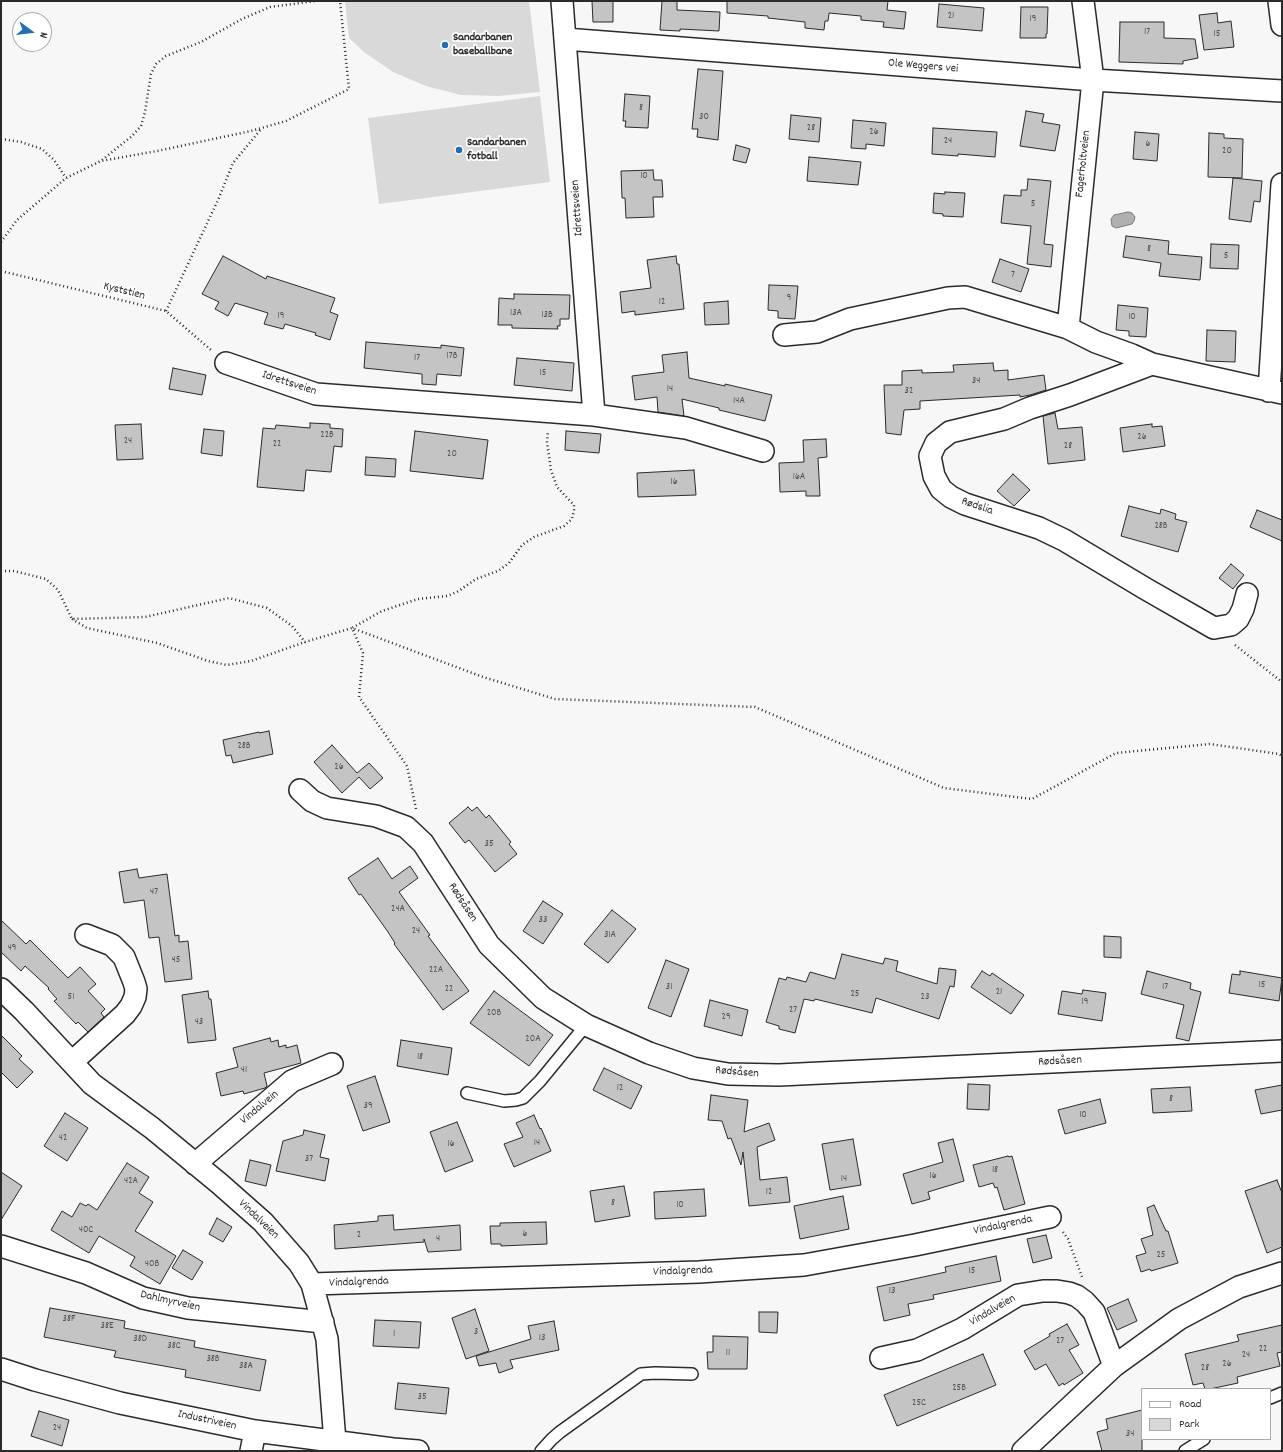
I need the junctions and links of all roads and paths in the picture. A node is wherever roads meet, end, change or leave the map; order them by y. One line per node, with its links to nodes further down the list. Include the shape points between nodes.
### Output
1 (316, 1): 12 (path, via 270,7 201,42 166,56 156,64 151,74 141,126)
2 (340, 1): 10 (path, via 349,89 286,121)
3 (562, 1): 7 (street, Idrettsveien)
4 (1083, 1): 8 (street, Fagerholtveien)
5 (1279, 1): 6 (street)
6 (1282, 25)
7 (565, 39): 8 (street, Ole Weggers vei); 24 (street, Idrettsveien)
8 (1093, 80): 9 (street, Ole Weggers vei); 18 (street, Fagerholtveien)
9 (1282, 92)
10 (262, 128): 12 (path); 17 (path, via 234,162)
11 (1, 139): 13 (path, via 42,149 54,160)
12 (101, 161): 13 (path)
13 (66, 178): 15 (path, via 17,220)
14 (1282, 184): 22 (street)
15 (1, 242)
16 (1, 271): 17 (path, Kyststien)
17 (166, 311): 20 (path, Kyststien)
18 (1068, 328): 19 (street, via 965,297 954,297 850,319 817,332); 21 (street)
19 (784, 335)
20 (226, 363): 23 (street, Idrettsveien, via 316,394)
21 (1152, 364): 22 (street); 30 (street, Rødslia, via 1004,419 950,432 936,443 930,456 934,476 941,489 951,497 1039,528 1064,540)
22 (1275, 392)
23 (551, 412): 24 (street, Idrettsveien); 29 (path, via 547,442 551,470 557,487 574,505 572,519 564,526 534,537 522,545 509,563 498,571 476,579 457,592 418,599 382,611)
24 (594, 415): 25 (street, Idrettsveien, via 686,428)
25 (763, 451)
26 (1, 571): 28 (path, via 14,571 46,579 58,590)
27 (1246, 594): 30 (street, via 1238,619 1231,625)
28 (72, 619): 31 (path, via 87,628 157,643 227,665 251,661); 31 (path, via 145,617 229,598 267,608 292,626)
29 (352, 628): 31 (path); 33 (path, via 483,677 555,699 755,706 944,788 1032,799 1116,753 1210,744); 35 (path, via 363,653 359,697 407,766)
30 (1214, 628): 32 (path)
31 (305, 642)
32 (1282, 682)
33 (1282, 756)
34 (300, 790): 38 (street, Rødsåsen, via 312,801 327,808 376,816 406,827 423,843 490,945 543,998)
35 (416, 812)
36 (86, 935): 40 (street, via 112,945 124,957 136,989 135,997 125,1014)
37 (1, 989): 40 (street, Vindalveien)
38 (586, 1025): 39 (street, Rødsåsen, via 649,1053 693,1068 728,1074 786,1075); 42 (lane, via 523,1098 504,1101)
39 (1282, 1051)
40 (72, 1062): 43 (street, Vindalveien, via 92,1084 152,1128)
41 (332, 1064): 43 (street, Vindalvein, via 292,1081)
42 (467, 1093)
43 (195, 1164): 47 (street, Vindalveien, via 263,1222 299,1263)
44 (1050, 1217): 47 (street, Vindalgrenda, via 804,1265 699,1272); 48 (path, via 1068,1239)
45 (1, 1246): 49 (street, Dahlmyrveien, via 80,1270 150,1300 188,1308)
46 (1282, 1272): 51 (street, via 1240,1287 1179,1319)
47 (312, 1284): 49 (street, Vindalveien)
48 (1094, 1312): 50 (street, Vindalveien, via 1085,1302 1069,1293 1043,1291 1018,1295 962,1328 917,1350); 51 (street, Vindalveien)
49 (323, 1322): 58 (street, Vindalveien, via 327,1339)
50 (881, 1358)
51 (1114, 1366): 61 (street)
52 (1, 1369): 57 (street, Industriveien)
53 (692, 1374): 60 (lane, via 641,1374 560,1432)
54 (1282, 1393): 55 (lane)
55 (1271, 1398)
56 (1202, 1440): 62 (lane)
57 (253, 1441): 58 (street, Industriveien)
58 (335, 1442): 59 (street, Industriveien)
59 (418, 1451)
60 (541, 1451)
61 (1023, 1451)
62 (1185, 1451)

